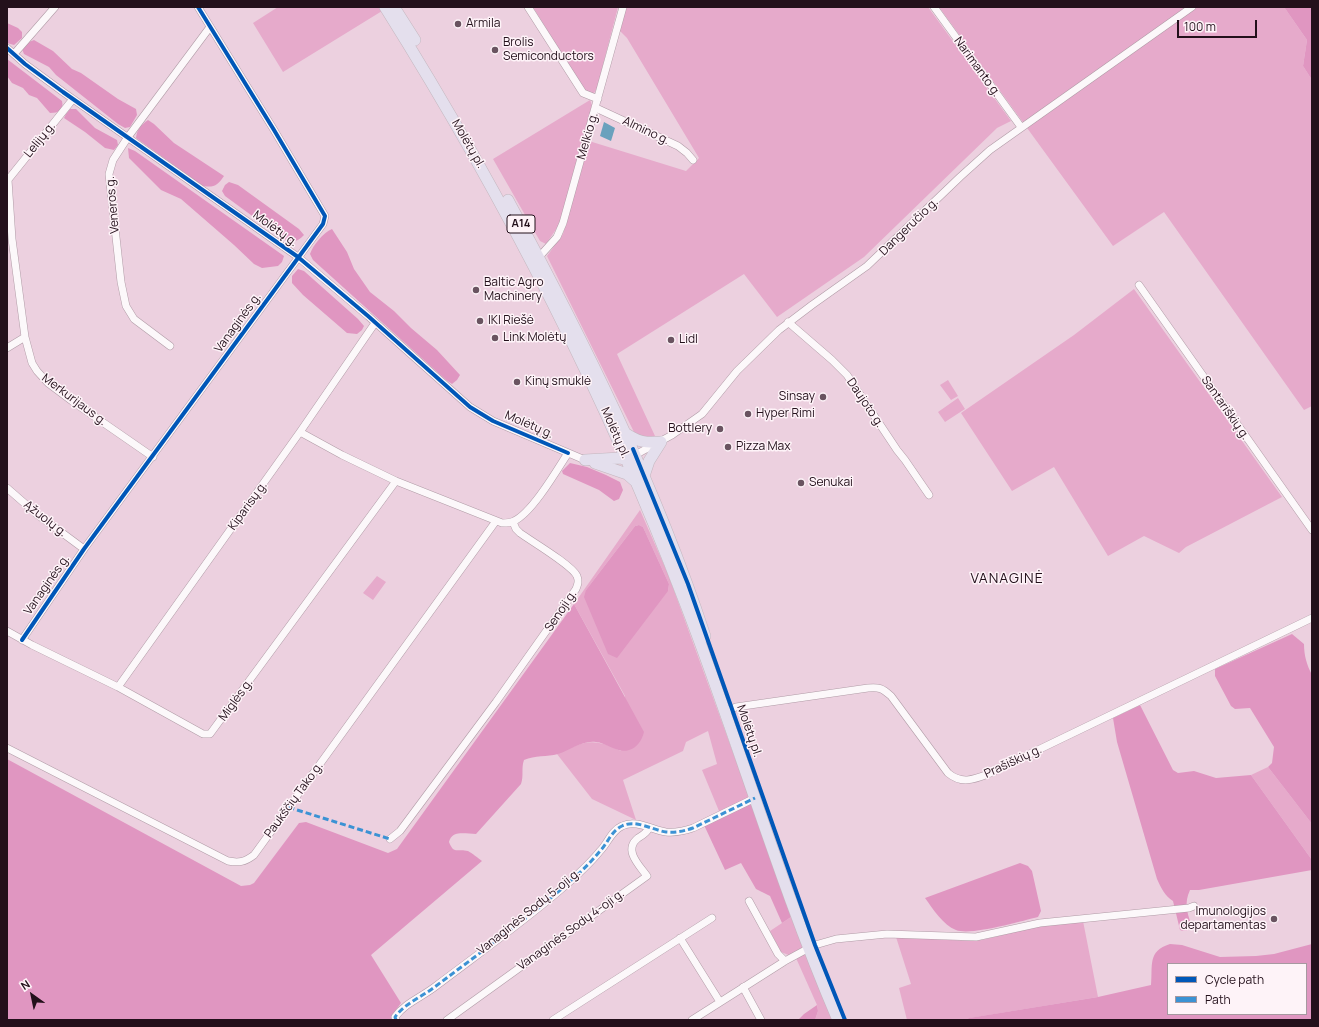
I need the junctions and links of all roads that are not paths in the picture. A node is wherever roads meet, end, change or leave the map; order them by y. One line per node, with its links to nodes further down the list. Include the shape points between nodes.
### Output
1 (55, 7): 11 (street)
2 (198, 7): 9 (street, Vanaginės g.)
3 (385, 7): 28 (highway, Molėtų pl. / A14, via 445,104 496,194)
4 (394, 7): 20 (highway, Molėtų pl. / A14, via 478,146)
5 (528, 7): 13 (street, via 583,93)
6 (623, 7): 13 (street, Melkio g.)
7 (934, 7): 15 (street, Narimanto g.)
8 (1192, 7): 15 (street, Dangeručio g.)
9 (210, 27): 16 (street, Veneros g.); 19 (street, Vanaginės g., via 325,216 324,224)
10 (7, 48): 11 (street, Molėtų g.)
11 (14, 54): 12 (street, Molėtų g.)
12 (73, 99): 16 (street, Molėtų g.); 18 (street, Lelijų g.)
13 (598, 99): 14 (street, Melkio g.)
14 (596, 108): 17 (street, Almino g., via 678,146); 20 (street, Melkio g., via 563,223 557,236)
15 (1021, 128): 22 (street, Dangeručio g., via 990,150 867,266)
16 (128, 137): 19 (street, Molėtų g.); 25 (street, Veneros g., via 113,160 109,174 122,293 131,316)
17 (692, 160)
18 (7, 181): 24 (street, Merkurijaus g., via 12,239)
19 (298, 257): 23 (street, Molėtų g.); 32 (street, Vanaginės g.)
20 (539, 257): 28 (highway, Molėtų pl. / A14, via 612,404)
21 (1138, 286): 41 (street, Santariškių g.)
22 (788, 322): 29 (street, Dangeručio g., via 737,371 702,414); 38 (street, Daujoto g., via 847,375)
23 (375, 323): 27 (street, Kiparisų g.); 30 (street, Molėtų g., via 480,414)
24 (26, 337): 26 (street); 32 (street, Merkurijaus g., via 32,363 41,376)
25 (170, 346)
26 (7, 348)
27 (300, 432): 36 (street); 46 (street, Kiparisų g.)
28 (621, 435): 29 (highway, via 643,442); 31 (highway, Molėtų pl. / A14); 34 (highway, via 610,456)
29 (661, 442): 31 (street, Dangeručio g.); 35 (highway)
30 (568, 452): 33 (street, Molėtų g.); 40 (street, via 543,492 520,518)
31 (631, 455): 34 (highway); 35 (highway, Molėtų pl. / A14); 35 (highway)
32 (153, 458): 42 (street, Vanaginės g.)
33 (585, 460): 34 (highway)
34 (603, 462): 35 (highway, via 627,474)
35 (641, 476): 47 (highway, Molėtų pl. / A14, via 688,584); 49 (highway, Molėtų pl. / A14)
36 (396, 481): 39 (street); 46 (street, Miglės g., via 210,734 203,734)
37 (7, 488): 42 (street, Ąžuolų g.)
38 (929, 495)
39 (496, 521): 40 (street); 48 (street, Paukščių Tako g., via 248,860 228,861)
40 (513, 522): 51 (street, Senoji g., via 520,533 574,572 578,580 576,588 400,831)
41 (1312, 530)
42 (84, 550): 45 (street, Vanaginės g.)
43 (1312, 618): 47 (street, Prašiškių g., via 995,770 968,780 958,780 948,773 891,696 879,687)
44 (7, 631): 45 (street, Miglės g.)
45 (22, 640): 46 (street, Miglės g.)
46 (118, 687)
47 (731, 709): 56 (highway, Molėtų pl. / A14)
48 (7, 748)
49 (755, 798): 50 (street, Vanaginės Sodų 5-oji g., via 693,828 666,832); 56 (highway, Molėtų pl. / A14)
50 (649, 828): 60 (street, Vanaginės Sodų 5-oji g., via 632,824 619,828 595,857 559,891 430,991 400,1009); 61 (street, Vanaginės Sodų 4-oji g., via 648,832 636,840 631,849 647,876)
51 (390, 838)
52 (749, 901): 57 (street, via 778,954)
53 (1194, 906): 56 (street, via 1144,914 1040,923 976,936 887,934 836,940)
54 (712, 918): 55 (street)
55 (680, 938): 59 (street); 62 (street)
56 (812, 947): 57 (street); 65 (highway, Molėtų pl. / A14); 66 (highway, Molėtų pl. / A14)
57 (785, 961): 58 (street)
58 (743, 987): 59 (street); 64 (street)
59 (720, 1002): 63 (street)
60 (396, 1020)
61 (447, 1020)
62 (553, 1020)
63 (692, 1020)
64 (761, 1020)
65 (838, 1020)
66 (845, 1020)

